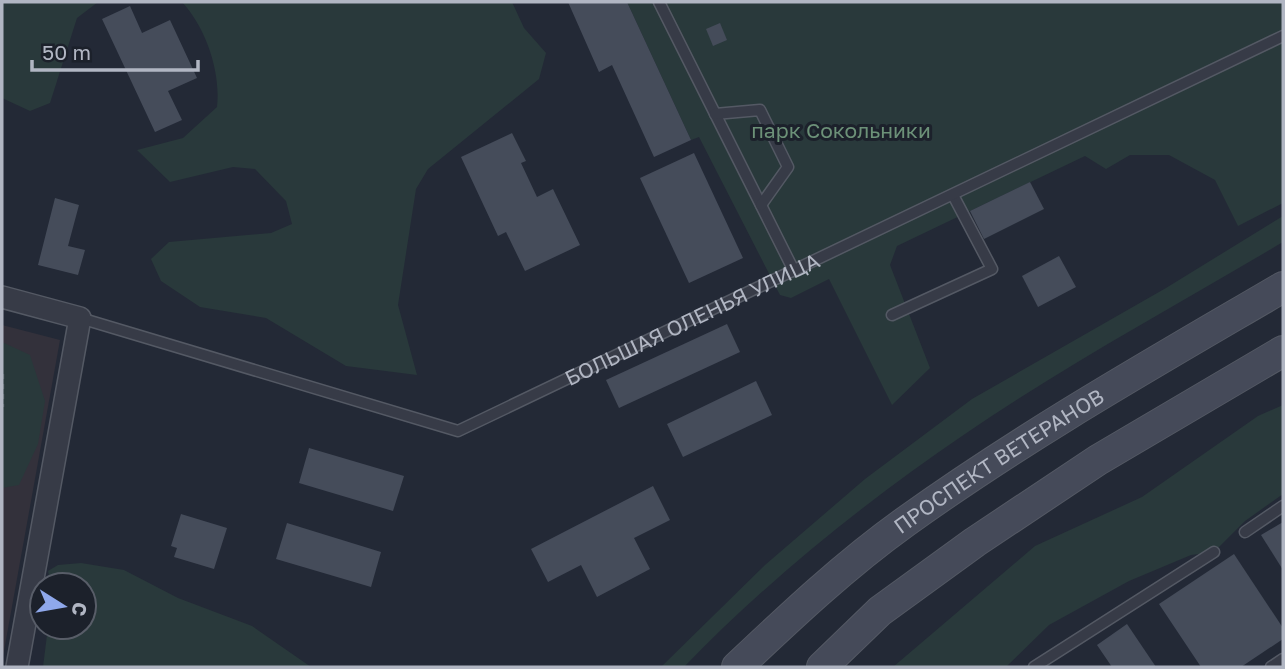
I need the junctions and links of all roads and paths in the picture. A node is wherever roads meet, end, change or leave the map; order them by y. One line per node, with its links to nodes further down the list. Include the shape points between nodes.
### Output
1 (659, 2): 3 (lane)
2 (1283, 36): 4 (lane, БОЛЬШАЯ ОЛЕНЬЯ УЛИЦА)
3 (715, 114): 5 (lane); 5 (lane, via 761,110 788,167)
4 (953, 195): 6 (lane, БОЛЬШАЯ ОЛЕНЬЯ УЛИЦА); 9 (lane, via 992,269)
5 (761, 205): 6 (lane)
6 (794, 271): 10 (lane, БОЛЬШАЯ ОЛЕНЬЯ УЛИЦА, via 458,431)
7 (1283, 287): 19 (main road, ПРОСПЕКТ ВЕТЕРАНОВ, via 1051,424 904,522 813,596)
8 (2, 297): 10 (street, БОЛЬШАЯ ОЛЕНЬЯ УЛИЦА)
9 (892, 315)
10 (80, 318): 18 (street)
11 (1283, 352): 20 (main road, via 1098,460 975,542 880,611)
12 (2, 374): 13 (path)
13 (2, 407)
14 (1283, 506): 15 (lane)
15 (1245, 532)
16 (1214, 552): 21 (lane)
17 (1283, 659): 22 (lane)
18 (18, 667)
19 (737, 667)
20 (822, 667)
21 (1034, 667)
22 (1271, 667)

